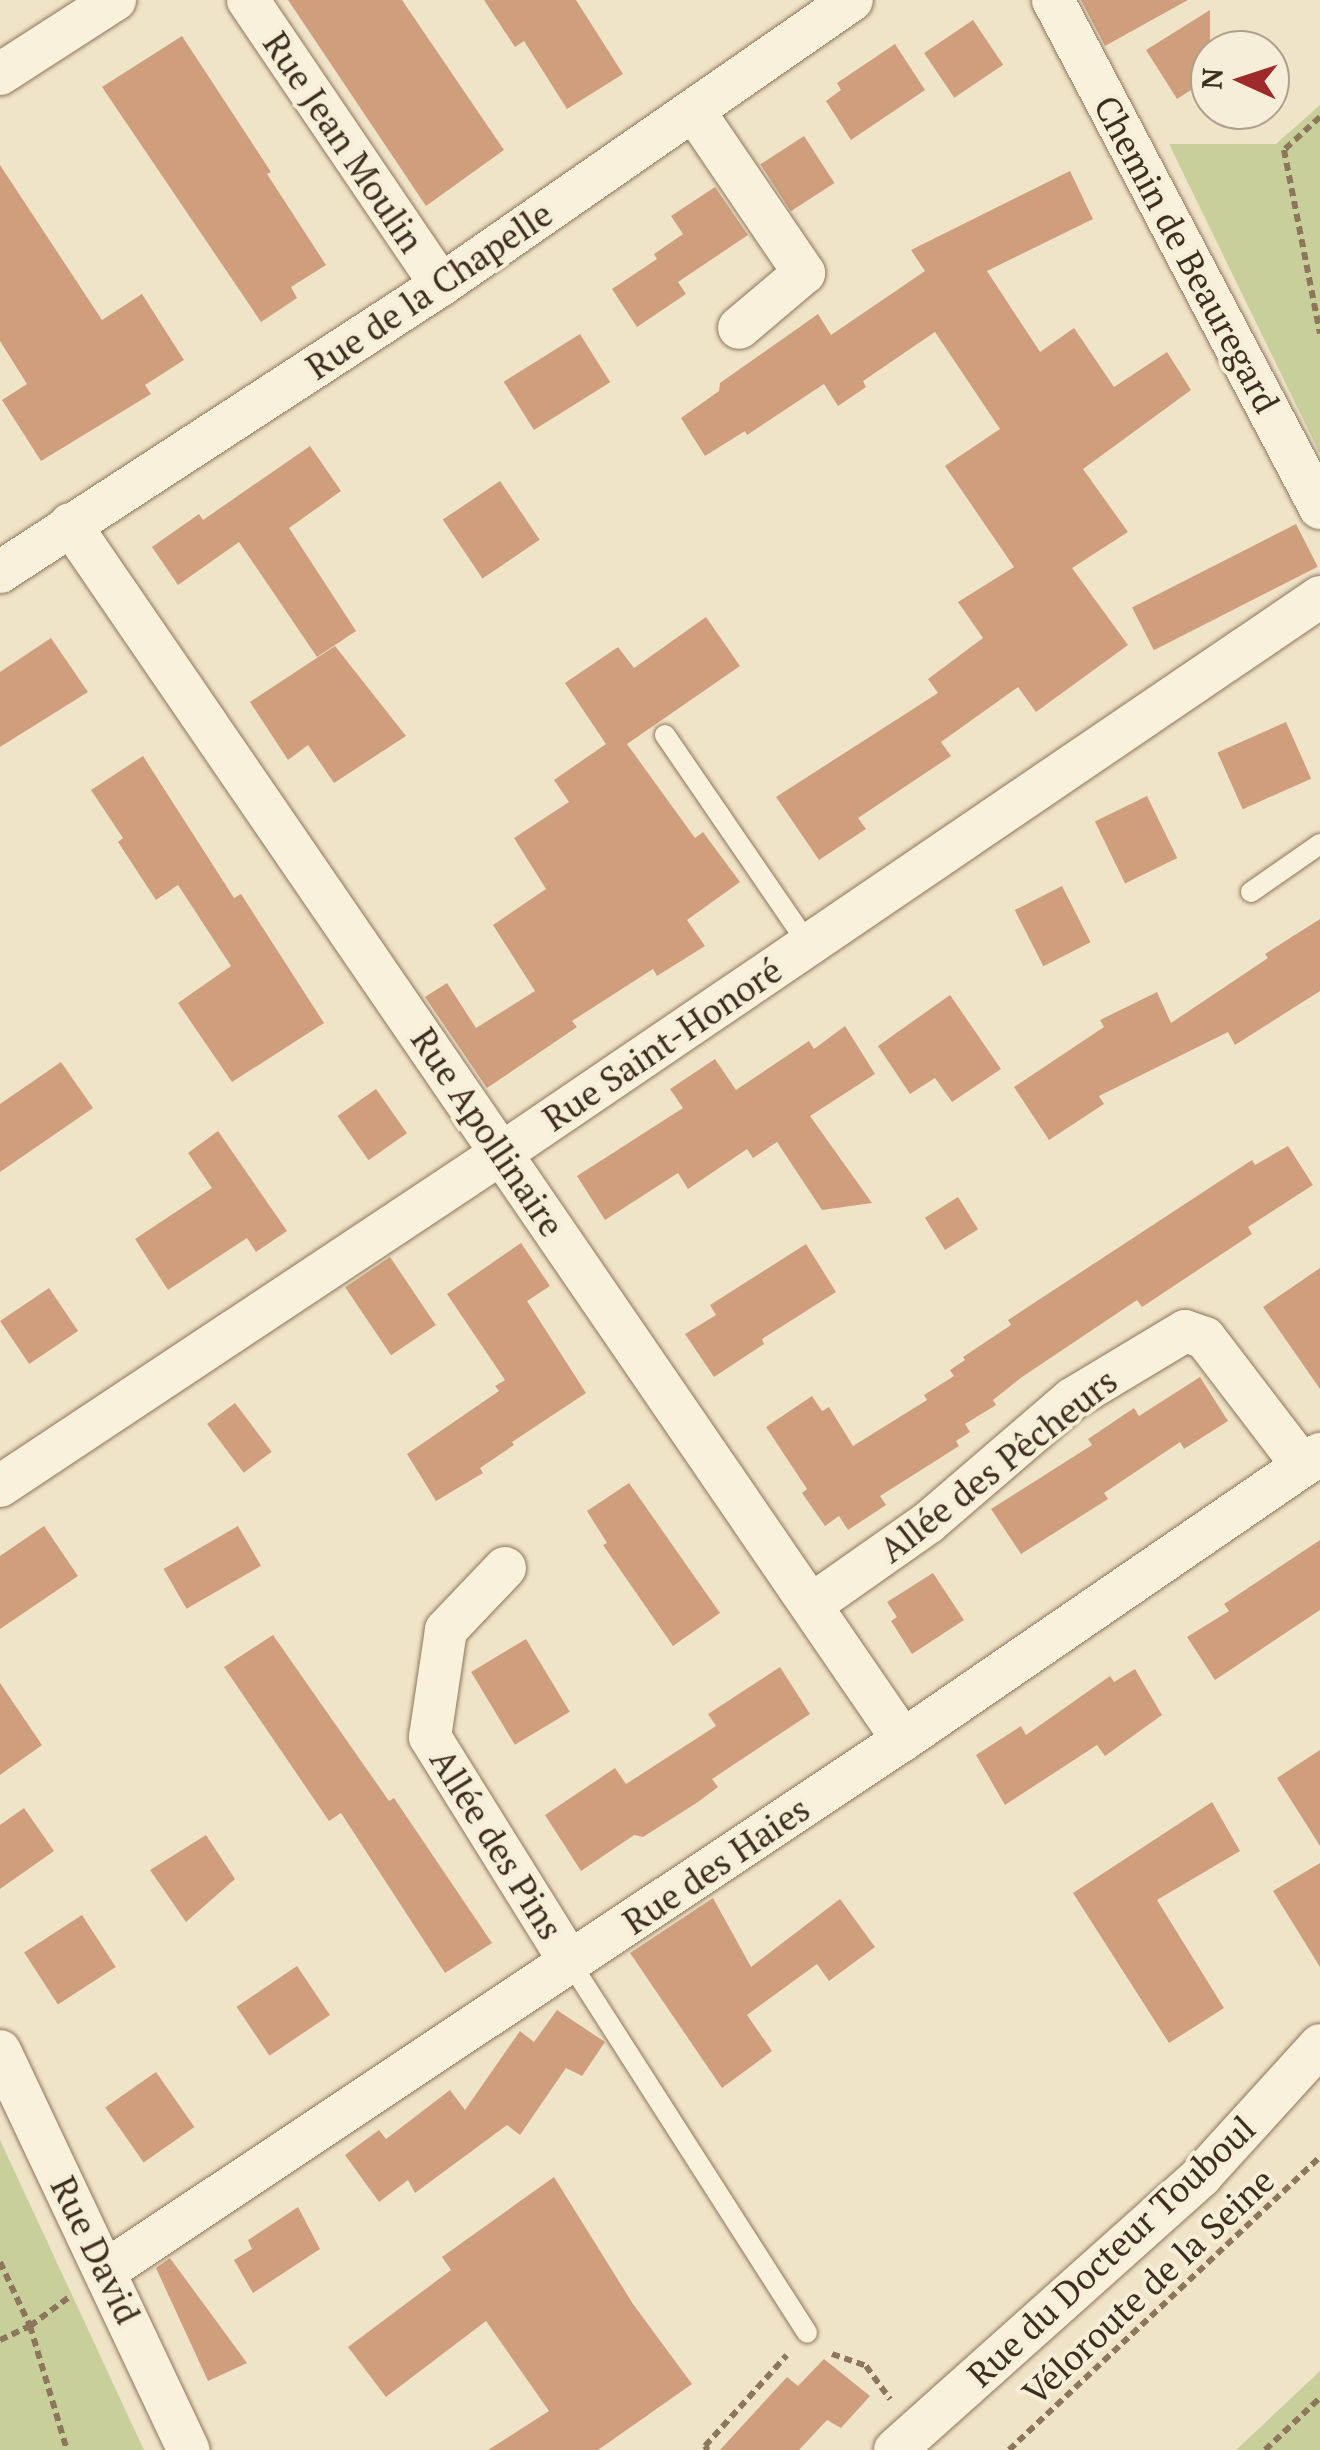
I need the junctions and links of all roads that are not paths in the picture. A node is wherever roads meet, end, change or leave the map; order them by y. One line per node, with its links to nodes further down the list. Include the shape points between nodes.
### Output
1 (115, 0): 5 (street)
2 (248, 0): 7 (street, Rue Jean Moulin)
3 (852, 0): 6 (street, Rue de la Chapelle)
4 (1053, 0): 9 (street, Chemin de Beauregard)
5 (0, 74)
6 (694, 111): 7 (street, Rue de la Chapelle); 8 (street, via 804,273)
7 (441, 285): 10 (street, Rue de la Chapelle)
8 (739, 328)
9 (1320, 508)
10 (70, 524): 11 (street, Rue de la Chapelle); 17 (street, Rue Apollinaire)
11 (0, 572)
12 (1320, 597): 16 (street, Rue Saint-Honoré)
13 (665, 734): 16 (lane)
14 (1320, 844): 15 (lane)
15 (1251, 892)
16 (809, 944): 17 (street, Rue Saint-Honoré)
17 (502, 1153): 19 (street, Rue Saint-Honoré); 21 (street, Rue Apollinaire)
18 (1312, 1460): 21 (street, Allée des Pêcheurs, via 1205,1338 1185,1331 1072,1399 929,1522); 22 (street, Rue des Haies)
19 (0, 1486)
20 (505, 1568): 23 (street, Allée des Pins, via 446,1630 430,1737)
21 (812, 1605): 22 (street, Rue Apollinaire)
22 (904, 1740): 23 (street, Rue des Haies)
23 (570, 1962): 26 (street, Rue des Haies); 27 (lane)
24 (1320, 2045): 28 (street, Rue du Docteur Touboul, via 1202,2176)
25 (0, 2051): 26 (street, Rue David)
26 (106, 2270): 29 (street, Rue David)
27 (807, 2334)
28 (905, 2441)
29 (189, 2450)

